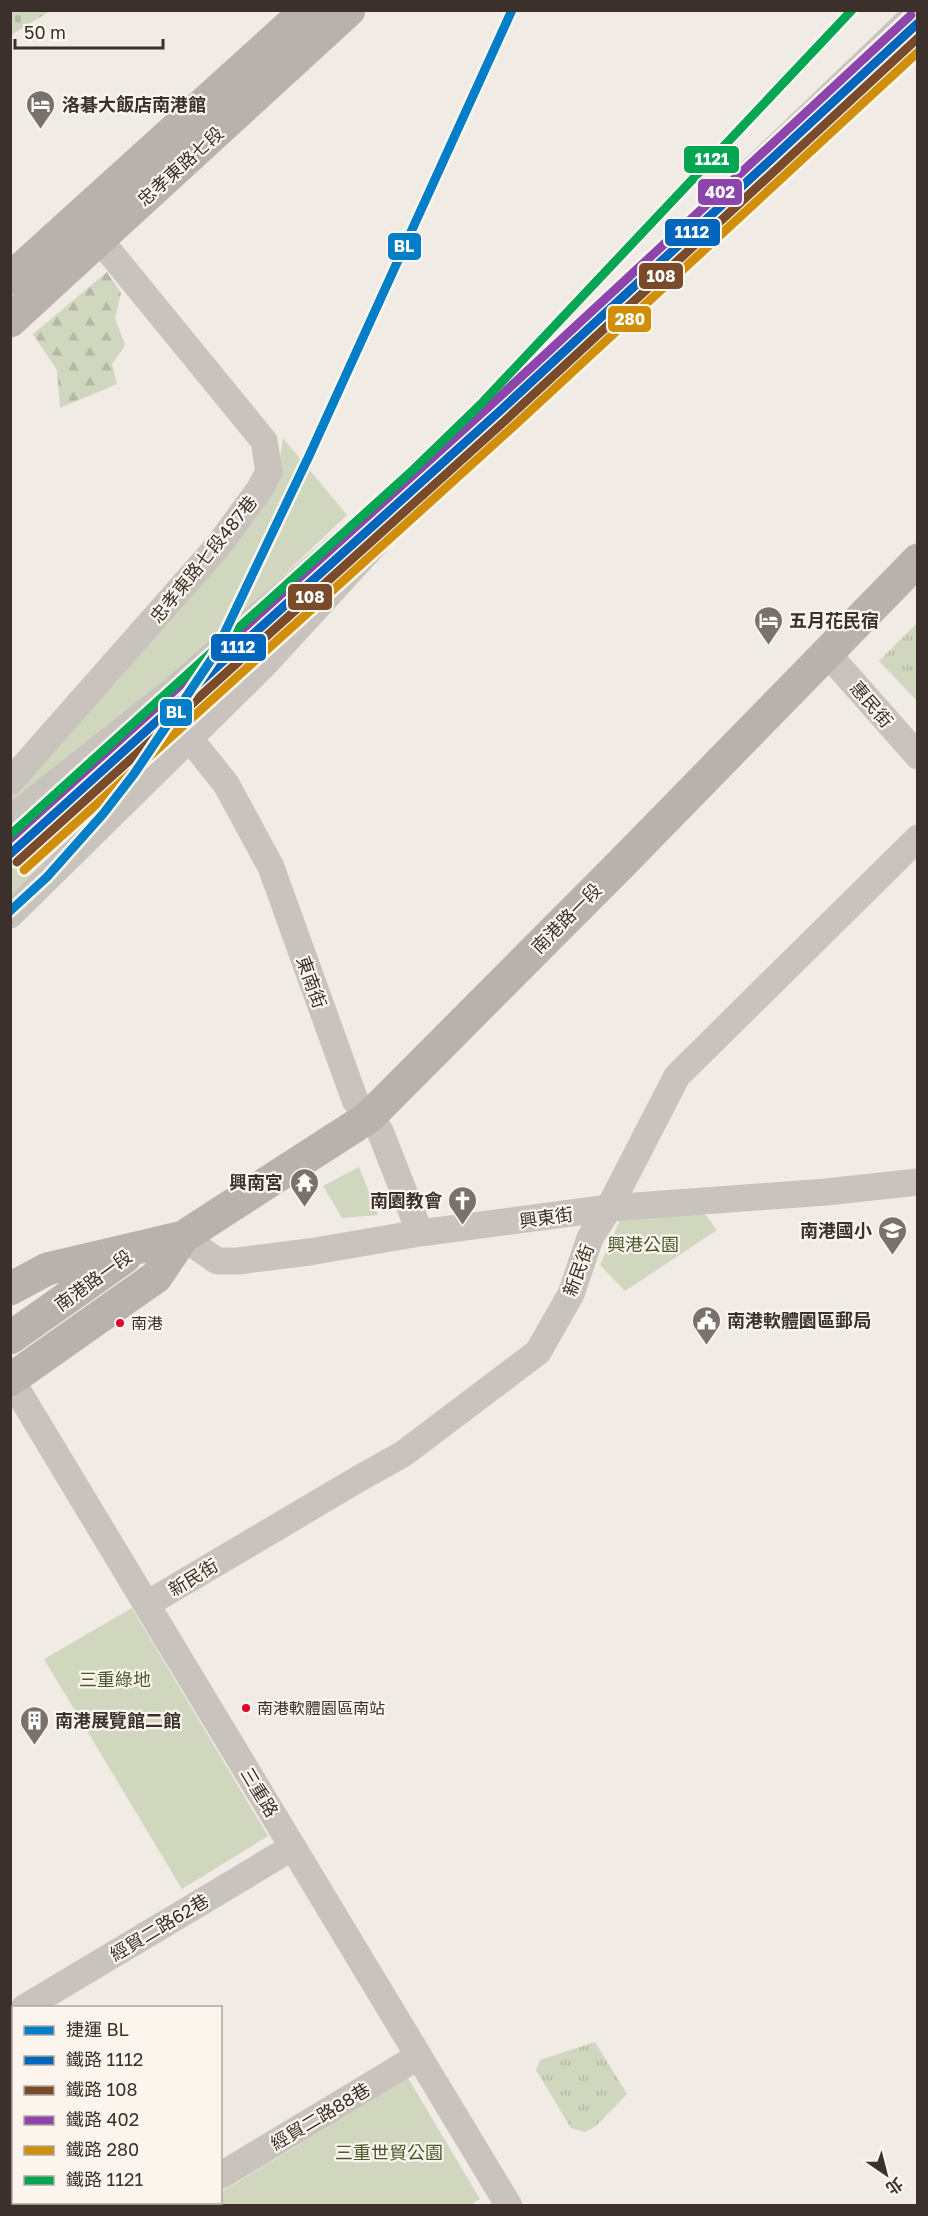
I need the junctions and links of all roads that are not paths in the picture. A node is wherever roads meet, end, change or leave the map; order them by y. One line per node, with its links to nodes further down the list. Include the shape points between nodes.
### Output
1 (307, 10): 5 (main road, 忠孝東路七段)
2 (349, 10): 4 (main road, 忠孝東路七段)
3 (918, 15): 7 (street)
4 (99, 239): 6 (main road, 忠孝東路七段); 14 (street, 忠孝東路七段487巷, via 264,441 269,472 218,546)
5 (10, 279)
6 (10, 321)
7 (462, 449): 9 (street, via 375,514); 11 (street)
8 (918, 560): 10 (main road, 南港路一段)
9 (237, 636): 11 (street, via 261,646 265,655); 15 (street)
10 (826, 653): 13 (street, 惠民街); 18 (main road, 南港路一段)
11 (262, 667): 12 (street)
12 (190, 739): 17 (street); 18 (street, 東南街, via 226,784 270,867 355,1100)
13 (918, 756)
14 (10, 782)
15 (10, 819)
16 (918, 838): 20 (street, 新民街, via 677,1076)
17 (10, 915)
18 (369, 1117): 21 (street, 東南街, via 392,1157); 22 (main road, 南港路一段)
19 (918, 1182): 20 (street, 興東街)
20 (609, 1208): 21 (street, 興東街); 27 (street, 新民街, via 590,1238 571,1294 538,1352 403,1454)
21 (420, 1233): 22 (street, 興東街, via 309,1252 217,1261)
22 (183, 1237): 23 (main road, 南港路一段); 26 (main road, 南港路一段, via 156,1277)
23 (136, 1248): 24 (main road, via 47,1269); 25 (main road, 南港路一段)
24 (10, 1288)
25 (10, 1338)
26 (11, 1379): 27 (street, 三重路)
27 (147, 1604): 28 (street, 三重路)
28 (293, 1846): 29 (street, 經貿二路62巷); 30 (street, 三重路)
29 (26, 2006)
30 (419, 2056): 31 (street, 經貿二路88巷); 32 (street, 三重路)
31 (222, 2175)
32 (508, 2205)

